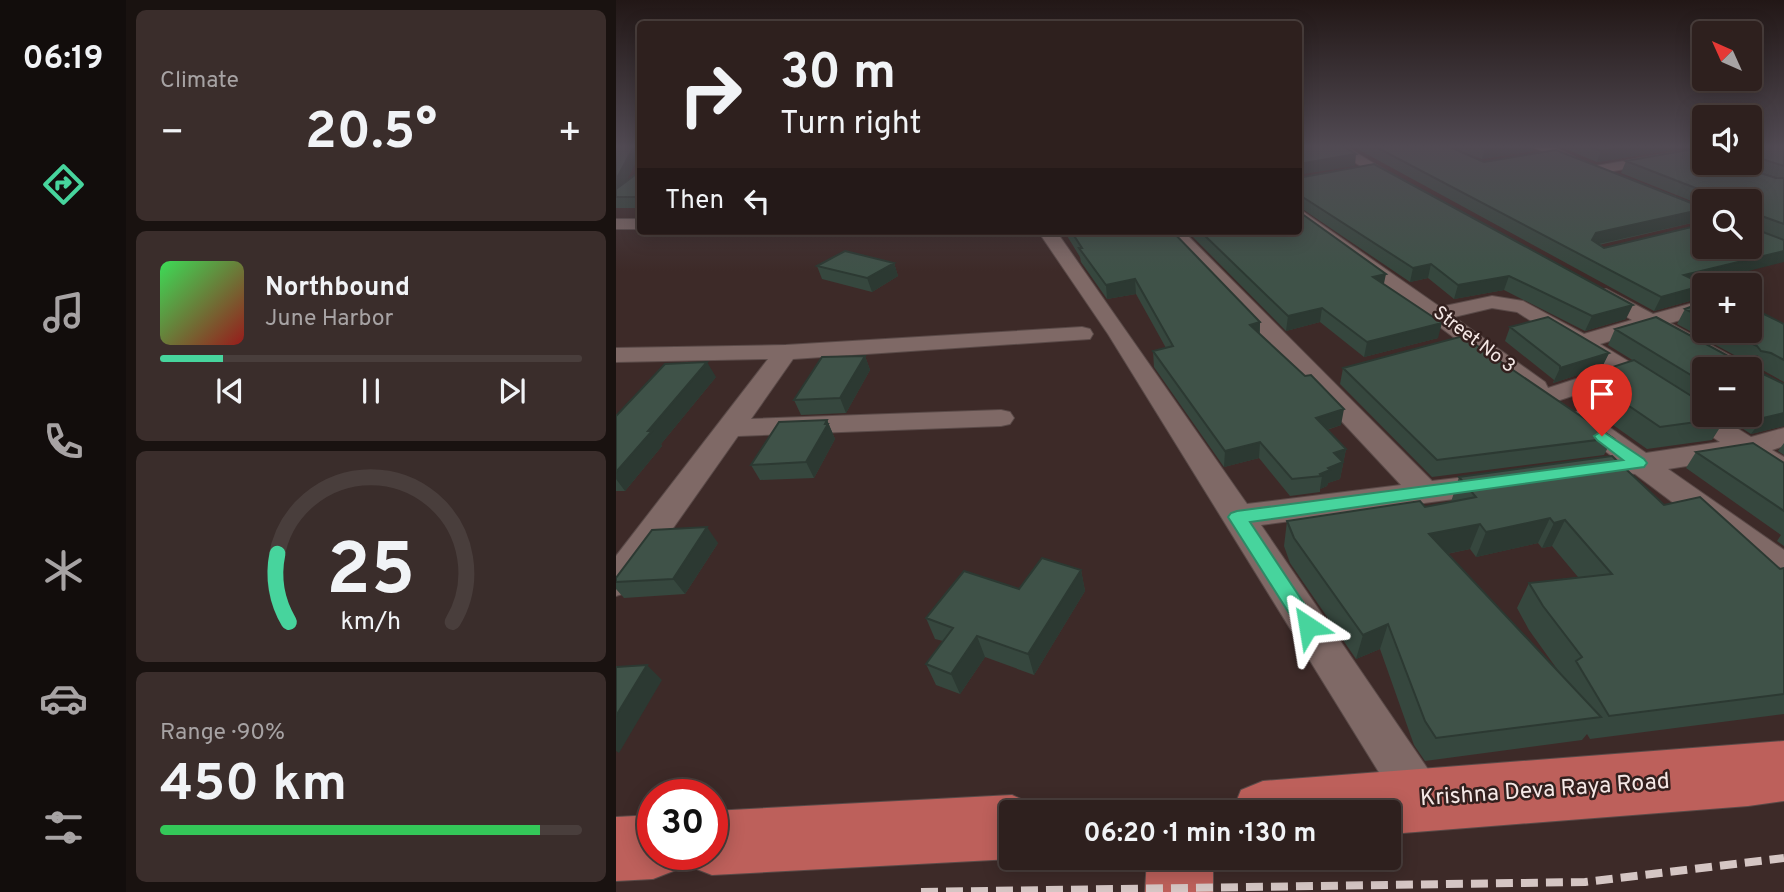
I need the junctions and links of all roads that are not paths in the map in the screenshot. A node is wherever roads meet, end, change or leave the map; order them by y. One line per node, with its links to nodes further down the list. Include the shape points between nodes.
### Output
1 (1406, 188): 2 (street)
2 (1421, 196)
3 (1302, 216): 10 (street, Street No 3)
4 (616, 224): 5 (street)
5 (637, 224)
6 (1050, 235): 32 (street)
7 (1177, 235): 21 (street)
8 (1579, 282): 11 (street)
9 (1692, 310): 11 (street)
10 (1438, 314): 13 (street, Street No 3); 14 (street, via 1504,302 1524,307)
11 (1652, 322): 14 (street); 18 (street)
12 (1082, 334): 16 (street)
13 (1471, 339): 15 (street); 22 (street, Street No 3)
14 (1583, 342): 19 (street)
15 (1446, 346)
16 (786, 352): 17 (street); 24 (street)
17 (616, 355)
18 (1715, 357)
19 (1627, 370): 22 (street); 26 (street)
20 (1342, 373): 21 (street)
21 (1317, 380): 31 (street)
22 (1548, 396): 27 (street, Street No 3)
23 (1001, 418): 24 (street)
24 (730, 428): 34 (street)
25 (1784, 437): 26 (street)
26 (1749, 447): 27 (street); 29 (street)
27 (1638, 463): 28 (street); 33 (street, Street No 3)
28 (1599, 469)
29 (1784, 471)
30 (1519, 480): 31 (street)
31 (1427, 494): 32 (street)
32 (1237, 517): 36 (street)
33 (1784, 568)
34 (616, 582)
35 (1784, 771): 36 (main road, Krishna Deva Raya Road)
36 (1422, 800): 37 (main road, Krishna Deva Raya Road)
37 (1401, 802)
38 (999, 828): 39 (main road)
39 (728, 842)
40 (637, 848): 41 (main road)
41 (616, 849)
42 (1180, 870): 43 (main road)
43 (1179, 892)

